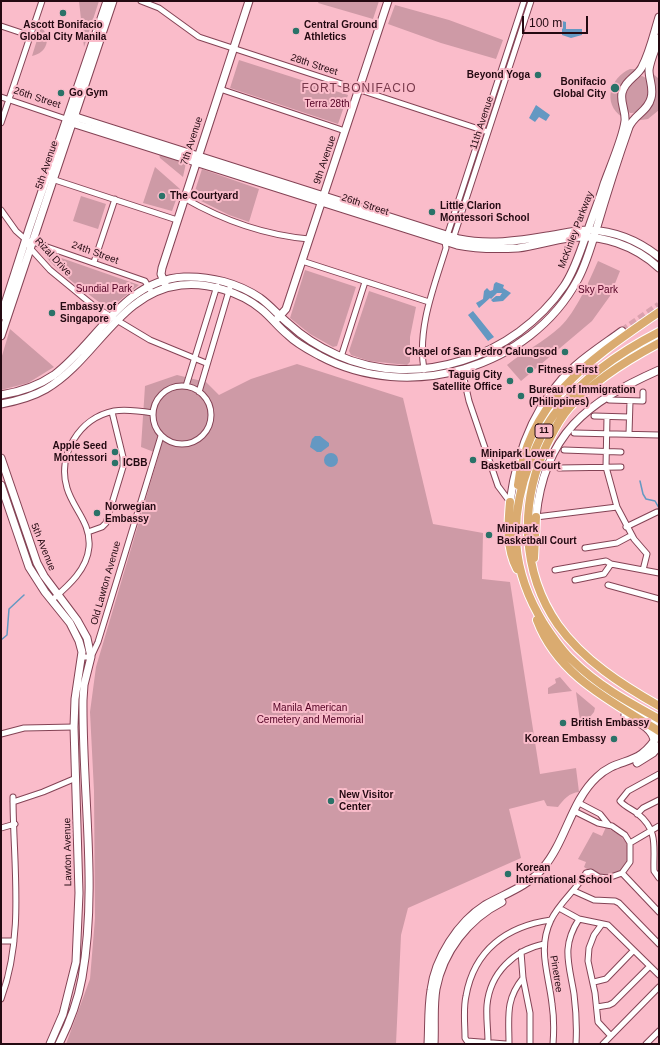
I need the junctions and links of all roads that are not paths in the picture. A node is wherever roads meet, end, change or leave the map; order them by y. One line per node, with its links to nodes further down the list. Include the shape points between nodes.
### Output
1 (42, 1): 11 (street)
2 (107, 1): 22 (main road, 5th Avenue)
3 (113, 1): 22 (main road, 5th Avenue)
4 (141, 1): 13 (street, 28th Street, via 159,8 193,34)
5 (249, 1): 13 (main road, 7th Avenue)
6 (388, 1): 17 (main road, 9th Avenue)
7 (524, 1): 24 (street, 11th Avenue)
8 (531, 1): 26 (street, 11th Avenue)
9 (659, 17): 14 (main road, McKinley Parkway, via 643,66)
10 (1, 26): 11 (street)
11 (31, 36): 19 (street)
12 (659, 38): 15 (main road, McKinley Parkway, via 649,68)
13 (233, 48): 16 (main road, 7th Avenue); 17 (street, 28th Street)
14 (635, 75): 15 (main road, via 645,76); 20 (main road, McKinley Parkway, via 623,90)
15 (651, 80): 21 (main road, McKinley Parkway, via 651,99 647,108)
16 (220, 89): 25 (street); 27 (main road, 7th Avenue)
17 (359, 89): 24 (street, 28th Street); 25 (main road, 9th Avenue)
18 (1, 98): 19 (street, 26th Street)
19 (9, 100): 22 (street, 26th Street); 23 (street)
20 (623, 109): 21 (main road, via 632,116); 34 (main road, McKinley Parkway, via 625,122)
21 (640, 114): 34 (main road, McKinley Parkway, via 630,124)
22 (71, 119): 27 (main road, 26th Street); 28 (main road, 5th Avenue); 37 (main road, 5th Avenue)
23 (1, 123)
24 (481, 130): 26 (street, 28th Street); 36 (street, 11th Avenue)
25 (345, 131): 30 (main road, 9th Avenue)
26 (488, 132): 36 (street, 11th Avenue)
27 (197, 158): 29 (main road, 7th Avenue); 30 (main road, 26th Street)
28 (52, 179): 31 (street); 37 (main road, 5th Avenue)
29 (184, 198): 33 (main road, 7th Avenue); 35 (street, via 240,226 270,234)
30 (322, 199): 35 (main road, 9th Avenue); 36 (main road, 26th Street)
31 (115, 200): 33 (street); 40 (street)
32 (1, 210): 37 (street, Rizal Drive)
33 (177, 220): 42 (main road, 7th Avenue, via 162,268)
34 (590, 234): 36 (main road, 26th Street, via 519,248 463,246); 38 (main road, 26th Street, via 617,235 632,240); 41 (main road, 26th Street, via 630,248); 65 (main road, McKinley Parkway, via 564,286 527,327 512,338 479,354 457,362); 66 (main road, McKinley Parkway, via 579,278 551,315 532,333 507,350)
35 (309, 239): 39 (main road, 9th Avenue)
36 (449, 241): 51 (street, 11th Avenue)
37 (29, 243): 40 (street, 24th Street); 50 (main road, 5th Avenue); 55 (street, Rizal Drive, via 72,289); 60 (main road, 5th Avenue)
38 (659, 257)
39 (302, 261): 44 (street); 54 (main road, 9th Avenue, via 286,309)
40 (94, 262): 48 (street, 24th Street, via 145,281)
41 (659, 268)
42 (164, 280): 43 (main road, McKinley Parkway, via 182,277); 46 (main road, 7th Avenue); 48 (main road, McKinley Parkway)
43 (219, 280): 45 (main road, McKinley Parkway); 47 (street)
44 (365, 282): 51 (street); 62 (street)
45 (231, 284): 49 (street); 54 (main road, McKinley Parkway, via 258,297)
46 (167, 288): 47 (main road, McKinley Parkway, via 192,284); 48 (main road, McKinley Parkway)
47 (216, 288): 49 (main road, McKinley Parkway); 63 (street)
48 (151, 290): 55 (main road, McKinley Parkway, via 132,296); 56 (main road, McKinley Parkway)
49 (229, 292): 57 (main road, McKinley Parkway, via 260,308); 64 (street)
50 (4, 299): 53 (main road, 5th Avenue)
51 (429, 302): 65 (street, 11th Avenue, via 423,331)
52 (659, 312): 99 (main road, via 585,366 551,402 524,458)
53 (1, 316)
54 (280, 316): 57 (main road, 9th Avenue); 62 (main road, McKinley Parkway, via 306,338)
55 (110, 317): 56 (street, Rizal Drive); 72 (main road, McKinley Parkway, via 55,374 31,387)
56 (116, 321): 63 (street, Rizal Drive, via 150,340); 75 (main road, McKinley Parkway, via 60,380 34,395)
57 (274, 322): 68 (main road, McKinley Parkway, via 300,345 346,368 383,376)
58 (622, 331): 93 (main road, via 575,366 548,397 520,452)
59 (659, 332): 99 (main road, 11, via 594,372 555,412 526,472)
60 (1, 336)
61 (659, 343): 109 (main road, 11, via 599,380 569,408 553,431 534,474 527,518)
62 (341, 357): 65 (main road, McKinley Parkway, via 372,366 397,369)
63 (195, 358): 64 (street, Rizal Drive); 69 (street)
64 (206, 363): 70 (street)
65 (423, 368): 68 (street, 11th Avenue)
66 (462, 370): 68 (main road, McKinley Parkway); 95 (street, via 469,401)
67 (659, 370): 100 (main road, via 619,388 598,401 564,434 545,470 540,485)
68 (425, 377)
69 (186, 386): 70 (street); 77 (street, via 176,387 164,393 157,400)
70 (199, 392): 85 (street, via 206,398 211,411 211,421 205,434 194,442 182,445)
71 (643, 392): 74 (street, via 643,401)
72 (1, 395)
73 (609, 400): 74 (street)
74 (630, 401): 80 (street)
75 (1, 404)
76 (112, 412): 77 (street, via 132,410); 102 (street, via 123,467 106,523); 102 (street, via 96,418 80,430 66,457 64,472 67,487)
77 (153, 413): 85 (street, via 154,425)
78 (594, 416): 79 (street)
79 (607, 416): 80 (street); 82 (street)
80 (630, 417): 83 (street)
81 (574, 433): 82 (street)
82 (606, 434): 83 (street); 87 (street)
83 (630, 434): 84 (street)
84 (659, 435)
85 (161, 436): 117 (street, Old Lawton Avenue, via 100,638)
86 (564, 450): 87 (street)
87 (606, 452): 88 (street); 90 (street)
88 (620, 452)
89 (1, 458): 113 (main road, 5th Avenue, via 35,557)
90 (606, 467): 91 (street); 92 (street); 97 (street)
91 (621, 467)
92 (559, 468)
93 (512, 484): 95 (street, via 507,488); 96 (main road)
94 (1, 485): 113 (main road, 5th Avenue, via 29,567)
95 (498, 486): 96 (street)
96 (510, 502): 110 (main road, via 509,546)
97 (617, 507): 100 (street); 101 (street)
98 (657, 512): 101 (street)
99 (515, 517): 110 (main road, 11, via 517,553)
100 (536, 517): 109 (main road)
101 (626, 526): 103 (street)
102 (88, 532): 113 (street, via 88,550 83,566)
103 (632, 535): 104 (street, via 617,543); 107 (street, via 647,554)
104 (585, 548)
105 (611, 564): 106 (street, via 606,561); 107 (street); 111 (street, via 604,574)
106 (555, 570)
107 (643, 570): 108 (street)
108 (659, 573)
109 (534, 575): 119 (main road, 11, via 543,599 558,625 581,652)
110 (522, 579): 114 (main road, 11)
111 (576, 580)
112 (608, 585): 115 (street)
113 (54, 597): 116 (main road, 5th Avenue, via 80,641); 117 (main road, 5th Avenue, via 77,620 85,634)
114 (530, 599): 118 (main road, via 543,635 555,653 571,672); 120 (main road, 11, via 550,633 571,659 599,682)
115 (659, 599)
116 (82, 657): 117 (street); 121 (main road, Lawton Avenue)
117 (90, 657): 163 (main road, Lawton Avenue, via 84,685 82,727 88,884 85,955 77,998)
118 (598, 694): 122 (main road); 124 (main road, via 650,731)
119 (659, 706)
120 (659, 720)
121 (74, 727): 123 (street, via 24,728); 126 (main road, Lawton Avenue)
122 (659, 732): 124 (main road)
123 (1, 734)
124 (658, 745): 128 (main road, via 642,760 617,769 602,778)
125 (659, 774): 130 (street, via 635,787 620,799 621,803)
126 (76, 778): 131 (street, via 43,792 13,799); 162 (main road, Lawton Avenue, via 79,893 76,962 63,1014)
127 (659, 800): 130 (street)
128 (581, 804): 129 (main road); 132 (street, via 600,814)
129 (576, 812): 132 (street, via 601,824); 140 (main road, via 543,868)
130 (637, 814): 135 (street)
131 (15, 824): 134 (street); 147 (street)
132 (608, 824): 136 (street, via 625,835)
133 (659, 826): 135 (street)
134 (1, 828)
135 (650, 830): 136 (street); 138 (street, via 655,846 654,871)
136 (630, 843): 137 (street, via 630,862)
137 (622, 873): 139 (street, Pinetree, via 613,878 603,878 588,872); 142 (street)
138 (659, 878)
139 (574, 891): 141 (street, Pinetree); 149 (street, via 594,900 615,901)
140 (507, 897): 164 (main road, via 484,906 470,917 448,946 432,982); 165 (main road, via 473,921 452,948 436,991)
141 (559, 908): 143 (street); 144 (street, Pinetree)
142 (659, 912)
143 (579, 919): 145 (street); 170 (street, via 570,935 566,956 575,1005)
144 (551, 920): 148 (street, Pinetree); 161 (street, via 521,927 503,936 490,948 474,971 466,997 465,1038)
145 (602, 924): 150 (street, via 608,925); 155 (street, via 588,948 588,961)
146 (1, 941): 147 (street)
147 (14, 941): 157 (street, via 10,970)
148 (544, 944): 151 (street); 169 (street, Pinetree, via 545,970 552,1005)
149 (659, 944)
150 (633, 951): 152 (street); 155 (street, via 619,962 606,979)
151 (521, 952): 154 (street); 161 (street, via 503,967 490,990 487,1005)
152 (649, 966): 153 (street); 158 (street, via 613,1003)
153 (659, 975)
154 (523, 978): 167 (street, via 514,989 509,1002); 168 (street, via 530,1013)
155 (594, 982): 158 (street)
156 (659, 987): 160 (street)
157 (1, 1000)
158 (597, 1007): 160 (street, via 598,1022)
159 (659, 1031): 172 (street)
160 (612, 1036): 171 (street)
161 (488, 1042): 166 (street)
162 (50, 1044)
163 (59, 1044)
164 (428, 1044)
165 (434, 1044)
166 (506, 1044)
167 (509, 1044)
168 (530, 1044)
169 (553, 1044)
170 (576, 1044)
171 (603, 1044)
172 (646, 1044)

